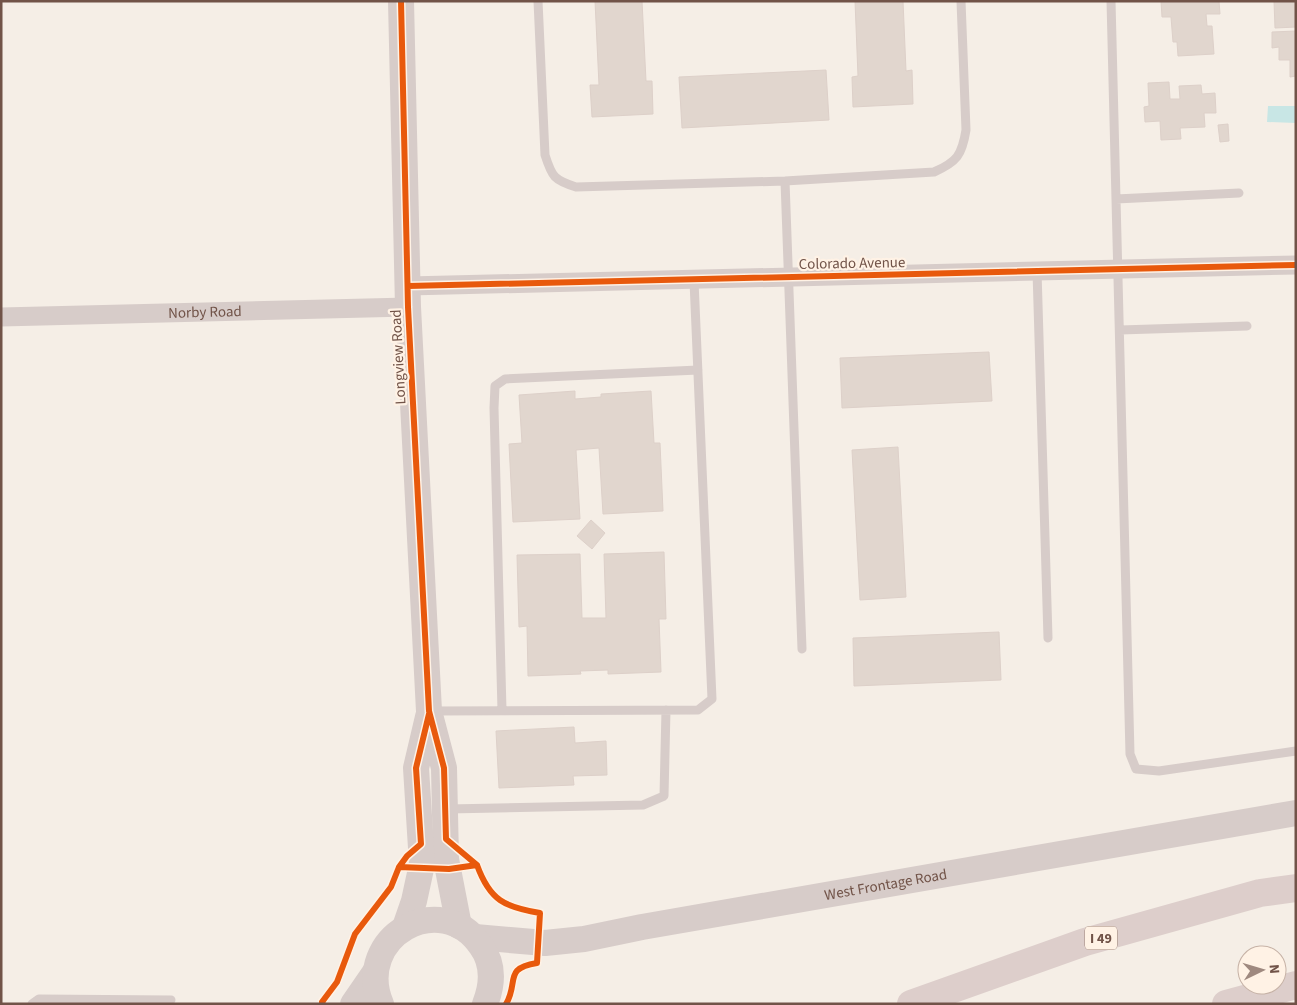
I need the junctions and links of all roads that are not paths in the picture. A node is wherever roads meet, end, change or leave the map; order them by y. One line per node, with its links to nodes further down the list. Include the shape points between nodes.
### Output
1 (401, 1): 13 (main road, Longview Road)
2 (538, 1): 5 (lane, via 545,155 552,176 576,187)
3 (961, 1): 5 (lane, via 966,130 962,150 950,165 934,172)
4 (1111, 1): 7 (lane)
5 (785, 181): 11 (lane)
6 (1239, 193): 7 (lane)
7 (1116, 199): 9 (lane)
8 (1296, 266): 9 (street, Colorado Avenue)
9 (1118, 270): 10 (street, Colorado Avenue); 16 (lane)
10 (1037, 271): 11 (street, Colorado Avenue); 18 (lane)
11 (790, 277): 12 (street, Colorado Avenue); 19 (lane)
12 (694, 281): 13 (street, Colorado Avenue); 17 (lane)
13 (408, 296): 14 (street, Norby Road); 22 (main road, Longview Road)
14 (1, 317)
15 (1247, 326): 16 (lane)
16 (1120, 330): 23 (lane, via 1130,754 1136,769 1159,771)
17 (698, 370): 20 (lane, via 505,379 495,386); 21 (lane, via 712,699 698,710)
18 (1048, 638)
19 (802, 649)
20 (502, 710): 21 (lane); 22 (lane)
21 (666, 710): 24 (lane, via 664,796 643,805)
22 (430, 711): 24 (main road, Longview Road, via 444,768); 27 (main road, Longview Road, via 416,768 422,864)
23 (1296, 751)
24 (445, 808): 28 (main road, Longview Road, via 446,860)
25 (1296, 813): 28 (main road, West Frontage Road, via 642,926 584,939 544,943)
26 (1296, 888): 36 (highway, I 49, via 1260,894 1085,942)
27 (405, 927): 28 (main road, West Frontage Road, via 423,920 442,920); 29 (main road, via 390,938 380,954)
28 (467, 931): 35 (main road, Longview Road, via 486,952 491,971 490,991)
29 (375, 972): 33 (main road); 34 (main road, via 376,991)
30 (1296, 985): 37 (highway)
31 (172, 1000): 32 (lane, via 39,999)
32 (32, 1004)
33 (353, 1004)
34 (381, 1004)
35 (485, 1004)
36 (912, 1004)
37 (1226, 1004)

